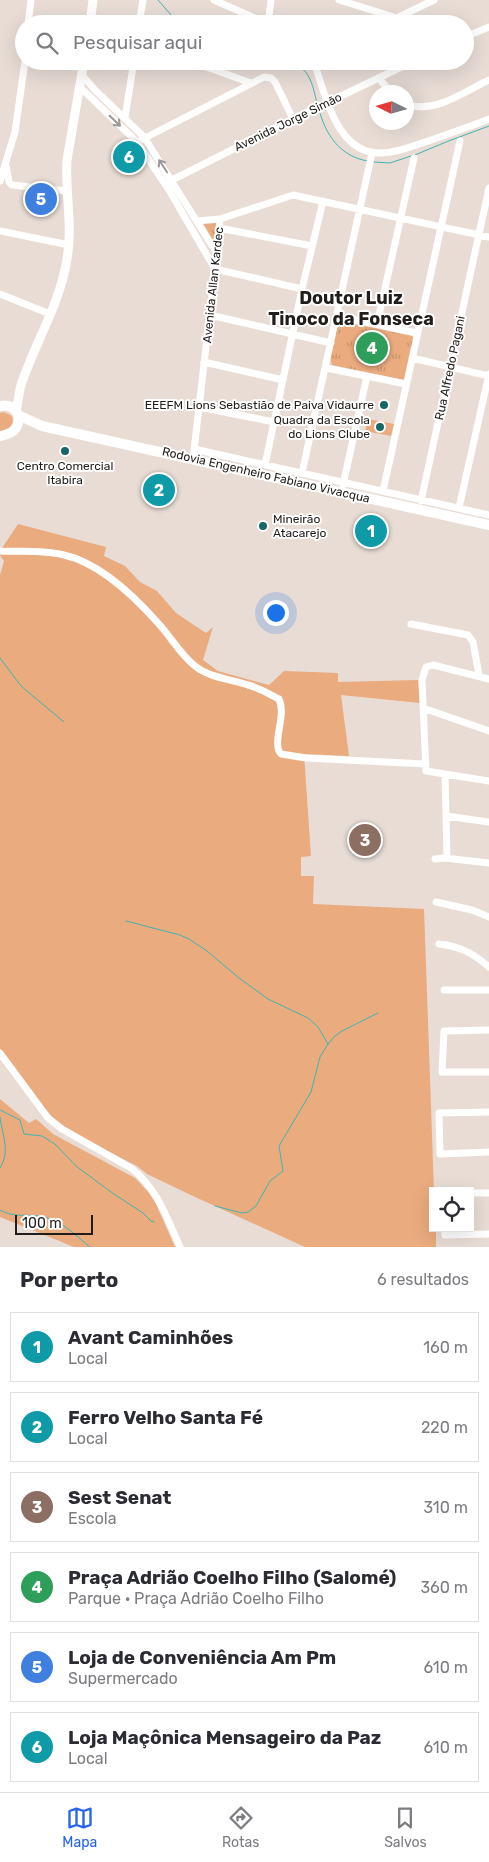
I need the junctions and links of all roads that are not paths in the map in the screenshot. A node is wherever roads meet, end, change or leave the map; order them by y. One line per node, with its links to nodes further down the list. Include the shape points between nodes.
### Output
1 (31, 0): 9 (street)
2 (93, 0): 10 (main road)
3 (143, 0): 11 (street)
4 (214, 0): 8 (street)
5 (272, 0): 13 (street)
6 (339, 0): 14 (street)
7 (434, 0): 15 (street)
8 (222, 2): 12 (street)
9 (29, 15)
10 (91, 15)
11 (140, 15)
12 (249, 15)
13 (270, 15)
14 (387, 15)
15 (403, 15)
16 (489, 22): 18 (street)
17 (489, 27): 18 (street)
18 (480, 30): 19 (street)
19 (474, 33)
20 (24, 70): 42 (street, via 15,132)
21 (83, 70): 26 (main road)
22 (133, 70): 34 (street)
23 (215, 70): 29 (street)
24 (316, 70): 32 (street)
25 (395, 70): 27 (street, Avenida Jorge Simão)
26 (82, 75): 31 (main road); 34 (street)
27 (379, 78): 30 (street); 32 (street, Avenida Jorge Simão)
28 (489, 80): 33 (street, via 432,106)
29 (251, 83): 35 (street, via 264,77 271,78); 37 (street)
30 (384, 85)
31 (80, 87): 39 (street, one-way to 39); 47 (main road, via 67,160)
32 (322, 106): 35 (street, Avenida Jorge Simão); 40 (street, via 344,134)
33 (414, 106)
34 (125, 117): 37 (street)
35 (293, 118): 43 (street, Avenida Jorge Simão)
36 (489, 119): 40 (street)
37 (144, 137): 39 (street); 43 (street, one-way to 37)
38 (460, 141): 54 (street)
39 (137, 142): 46 (street)
40 (371, 158): 50 (street)
41 (414, 158): 51 (street)
42 (6, 166): 44 (street); 47 (street, via 12,185)
43 (172, 180): 46 (street); 49 (street)
44 (0, 182)
45 (489, 188): 57 (street, Rua Alfredo Pagani)
46 (169, 190): 49 (street)
47 (67, 192): 59 (main road)
48 (323, 201): 50 (street, Avenida Allan Kardec); 52 (street, Avenida Allan Kardec, via 290,195); 60 (street)
49 (183, 207): 53 (street); 62 (street)
50 (360, 210): 51 (street, Avenida Allan Kardec); 67 (street)
51 (401, 218): 54 (street, Avenida Allan Kardec); 68 (street)
52 (220, 219): 53 (street); 55 (street, Avenida Allan Kardec)
53 (197, 221): 61 (street)
54 (440, 227): 57 (street, Avenida Allan Kardec); 69 (street)
55 (219, 228): 60 (street); 61 (street, Avenida Allan Kardec)
56 (0, 231): 59 (street)
57 (479, 236): 58 (street, Avenida Allan Kardec); 74 (street, Rua Alfredo Pagani)
58 (489, 238)
59 (68, 244): 65 (main road, via 65,269)
60 (312, 246): 63 (street)
61 (216, 252): 62 (street, Avenida Allan Kardec)
62 (216, 269): 63 (street); 66 (street, Avenida Allan Kardec)
63 (302, 289): 70 (street)
64 (0, 294): 65 (street)
65 (50, 314): 79 (main road)
66 (210, 315): 70 (street); 73 (street, Avenida Allan Kardec)
67 (337, 316): 68 (street); 71 (street)
68 (377, 324): 69 (street)
69 (417, 333): 72 (street)
70 (292, 334): 71 (street); 78 (street)
71 (331, 343): 75 (street)
72 (412, 358): 74 (street); 80 (street)
73 (204, 362): 78 (street); 82 (street, Avenida Allan Kardec)
74 (450, 367): 77 (street); 93 (street, Rua Alfredo Pagani)
75 (326, 368): 76 (street); 90 (street)
76 (367, 376): 80 (street); 91 (street)
77 (489, 376): 94 (street)
78 (283, 380): 84 (street)
79 (22, 384): 81 (main road, via 11,400); 83 (main road)
80 (406, 384): 92 (street)
81 (0, 406): 83 (highway, Rodovia Engenheiro Fabiano Vivacqua, via 7,405)
82 (199, 407): 84 (street); 88 (street, Avenida Allan Kardec)
83 (17, 413): 85 (highway, Rodovia Engenheiro Fabiano Vivacqua); 86 (highway, via 17,426)
84 (274, 422): 89 (street)
85 (42, 426): 86 (highway, Rodovia Engenheiro Fabiano Vivacqua); 88 (highway, Rodovia Engenheiro Fabiano Vivacqua)
86 (7, 434): 87 (street)
87 (0, 441)
88 (194, 454): 89 (street); 91 (highway, Rodovia Engenheiro Fabiano Vivacqua)
89 (265, 465): 90 (street)
90 (302, 473): 91 (street)
91 (344, 488): 92 (street); 96 (highway, Rodovia Engenheiro Fabiano Vivacqua)
92 (383, 491): 93 (street)
93 (421, 501): 94 (street)
94 (459, 508): 95 (street)
95 (489, 515)
96 (489, 525)
97 (0, 551): 103 (street, via 51,552 98,569 134,596 196,667 279,699 282,712 277,745 281,754)
98 (411, 624): 99 (street, via 468,635)
99 (479, 675): 100 (street); 101 (street, via 436,665 426,667 422,675)
100 (489, 679)
101 (423, 708): 102 (street); 103 (street)
102 (489, 731)
103 (426, 764): 104 (street, via 426,771)
104 (445, 774): 105 (street); 106 (street)
105 (489, 781)
106 (446, 816): 107 (street); 108 (street)
107 (489, 822)
108 (448, 858): 109 (street); 110 (street)
109 (435, 859)
110 (489, 864)
111 (436, 902): 112 (street)
112 (489, 917)
113 (439, 944): 114 (street, via 471,953)
114 (489, 968)
115 (444, 990): 116 (street)
116 (489, 990)
117 (489, 1030): 119 (street, via 444,1032 442,1072)
118 (0, 1053): 126 (street, via 48,1118 142,1176 163,1206)
119 (489, 1072)
120 (489, 1112): 121 (street, via 439,1112 440,1154)
121 (489, 1152)
122 (474, 1193): 123 (street)
123 (489, 1193)
124 (445, 1232): 125 (street)
125 (489, 1234)
126 (180, 1247)

